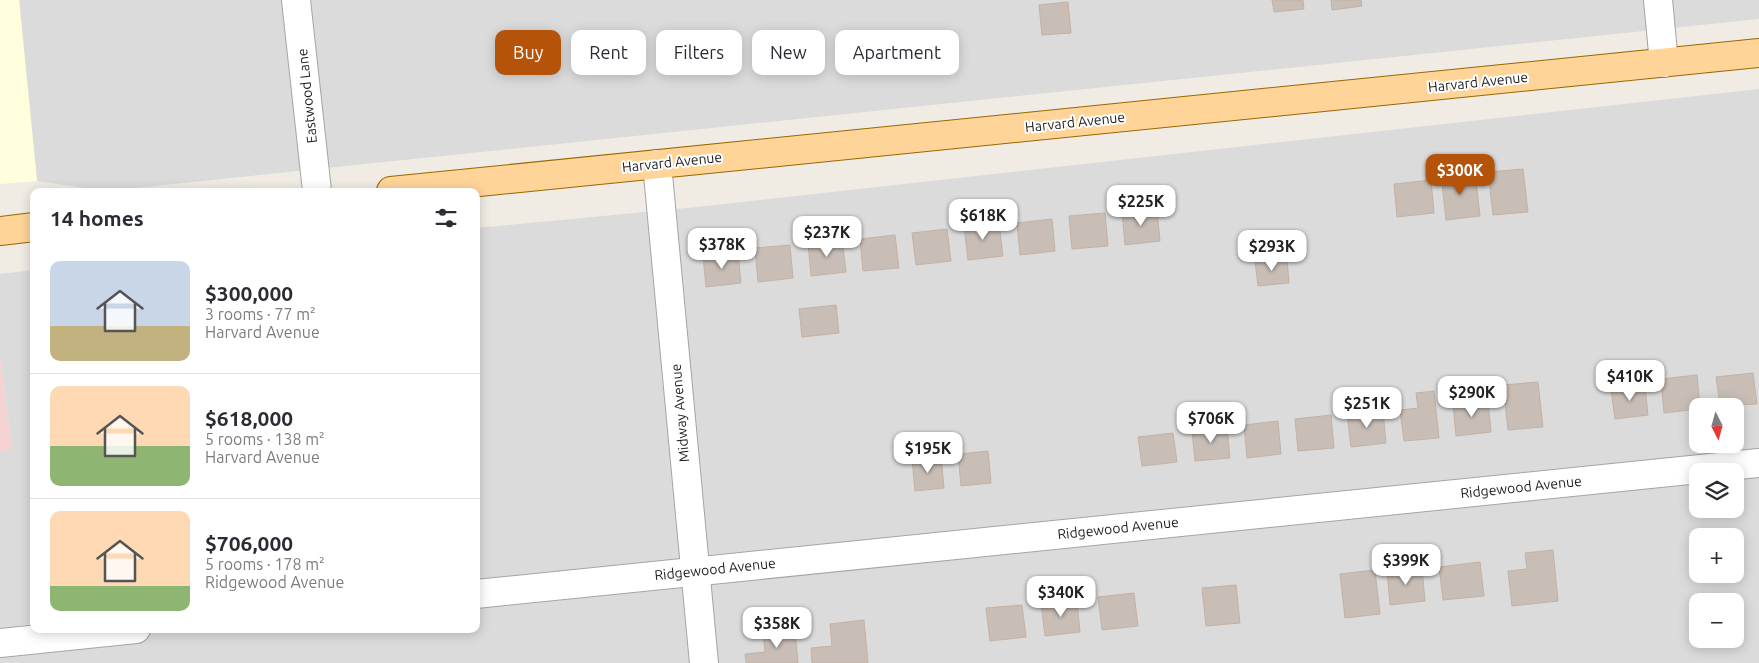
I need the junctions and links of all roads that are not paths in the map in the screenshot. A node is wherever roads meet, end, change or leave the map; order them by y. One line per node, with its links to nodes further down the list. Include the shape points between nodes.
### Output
1 (296, 0): 6 (street, Eastwood Lane)
2 (1658, 0): 4 (street)
3 (1759, 53): 4 (main road, Harvard Avenue)
4 (1664, 63): 5 (main road, Harvard Avenue)
5 (656, 164): 7 (main road, Harvard Avenue); 11 (street, Midway Avenue)
6 (318, 188)
7 (420, 188)
8 (30, 227): 9 (main road)
9 (0, 231)
10 (1759, 463): 11 (street, Ridgewood Avenue)
11 (695, 571): 12 (street, Ridgewood Avenue); 15 (street, Midway Avenue)
12 (480, 594)
13 (97, 633): 14 (street)
14 (0, 643)
15 (704, 663)

